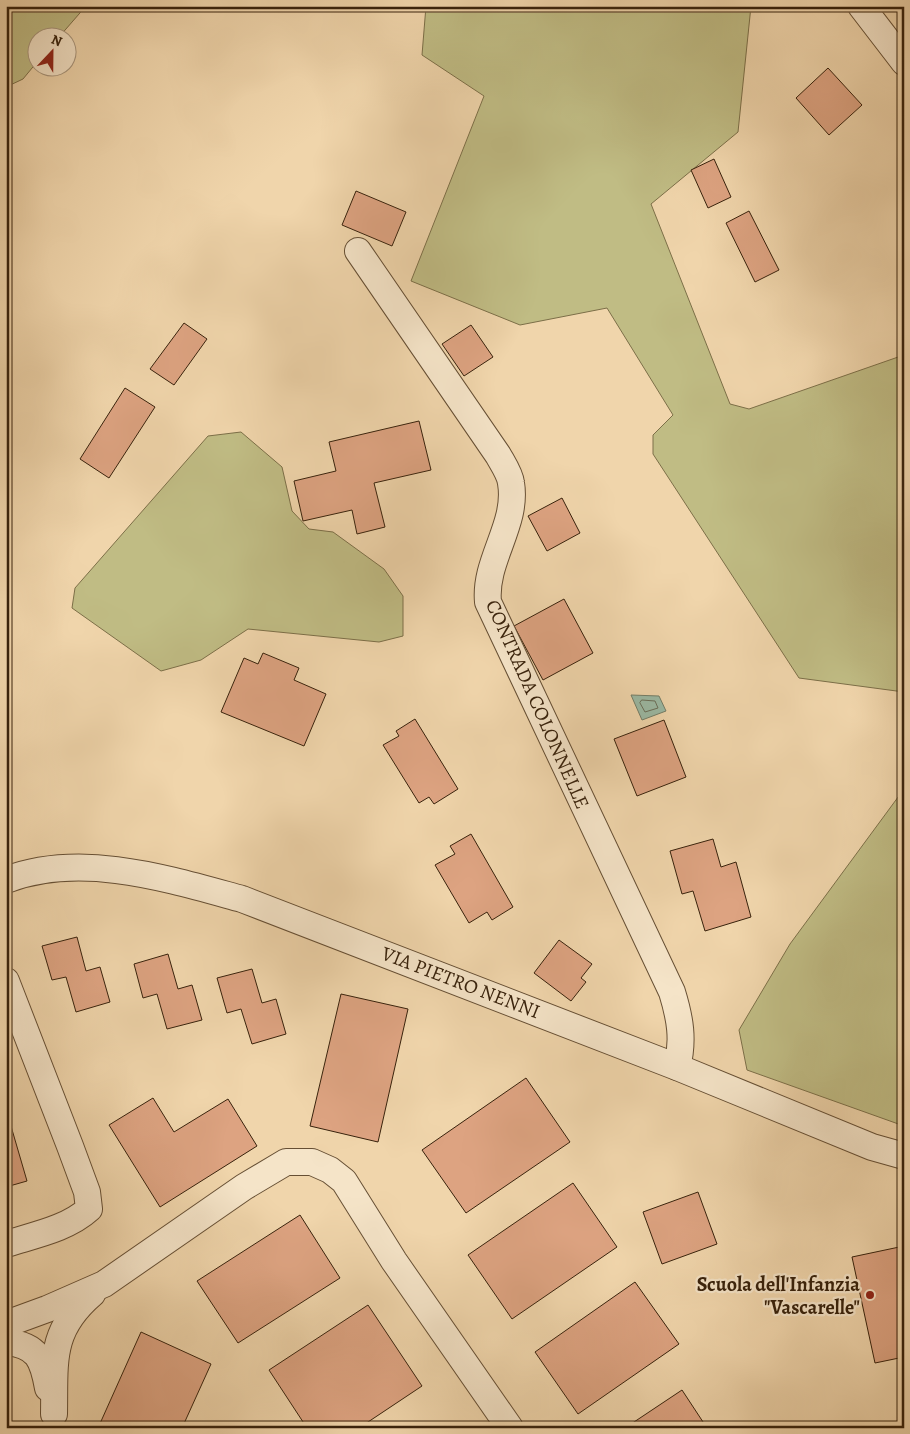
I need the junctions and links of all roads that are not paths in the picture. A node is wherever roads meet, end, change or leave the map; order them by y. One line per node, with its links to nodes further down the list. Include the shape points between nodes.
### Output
1 (861, 6): 2 (street)
2 (904, 62)
3 (358, 251): 6 (street, CONTRADA COLONNELLE, via 498,455 511,482 510,511 486,587 488,602 672,992 682,1039)
4 (6, 880): 6 (street, VIA PIETRO NENNI, via 52,869 116,869 170,879 242,899)
5 (6, 981): 8 (street, via 77,1164 89,1209 66,1224)
6 (677, 1067): 7 (street, VIA PIETRO NENNI, via 872,1147)
7 (904, 1156)
8 (6, 1244)
9 (104, 1284): 10 (street); 12 (street, via 75,1309 59,1335 55,1355); 13 (street, via 244,1186 286,1162 312,1162 344,1181 394,1261)
10 (6, 1324)
11 (6, 1342): 12 (street, via 32,1350 43,1361)
12 (54, 1421)
13 (510, 1428)

